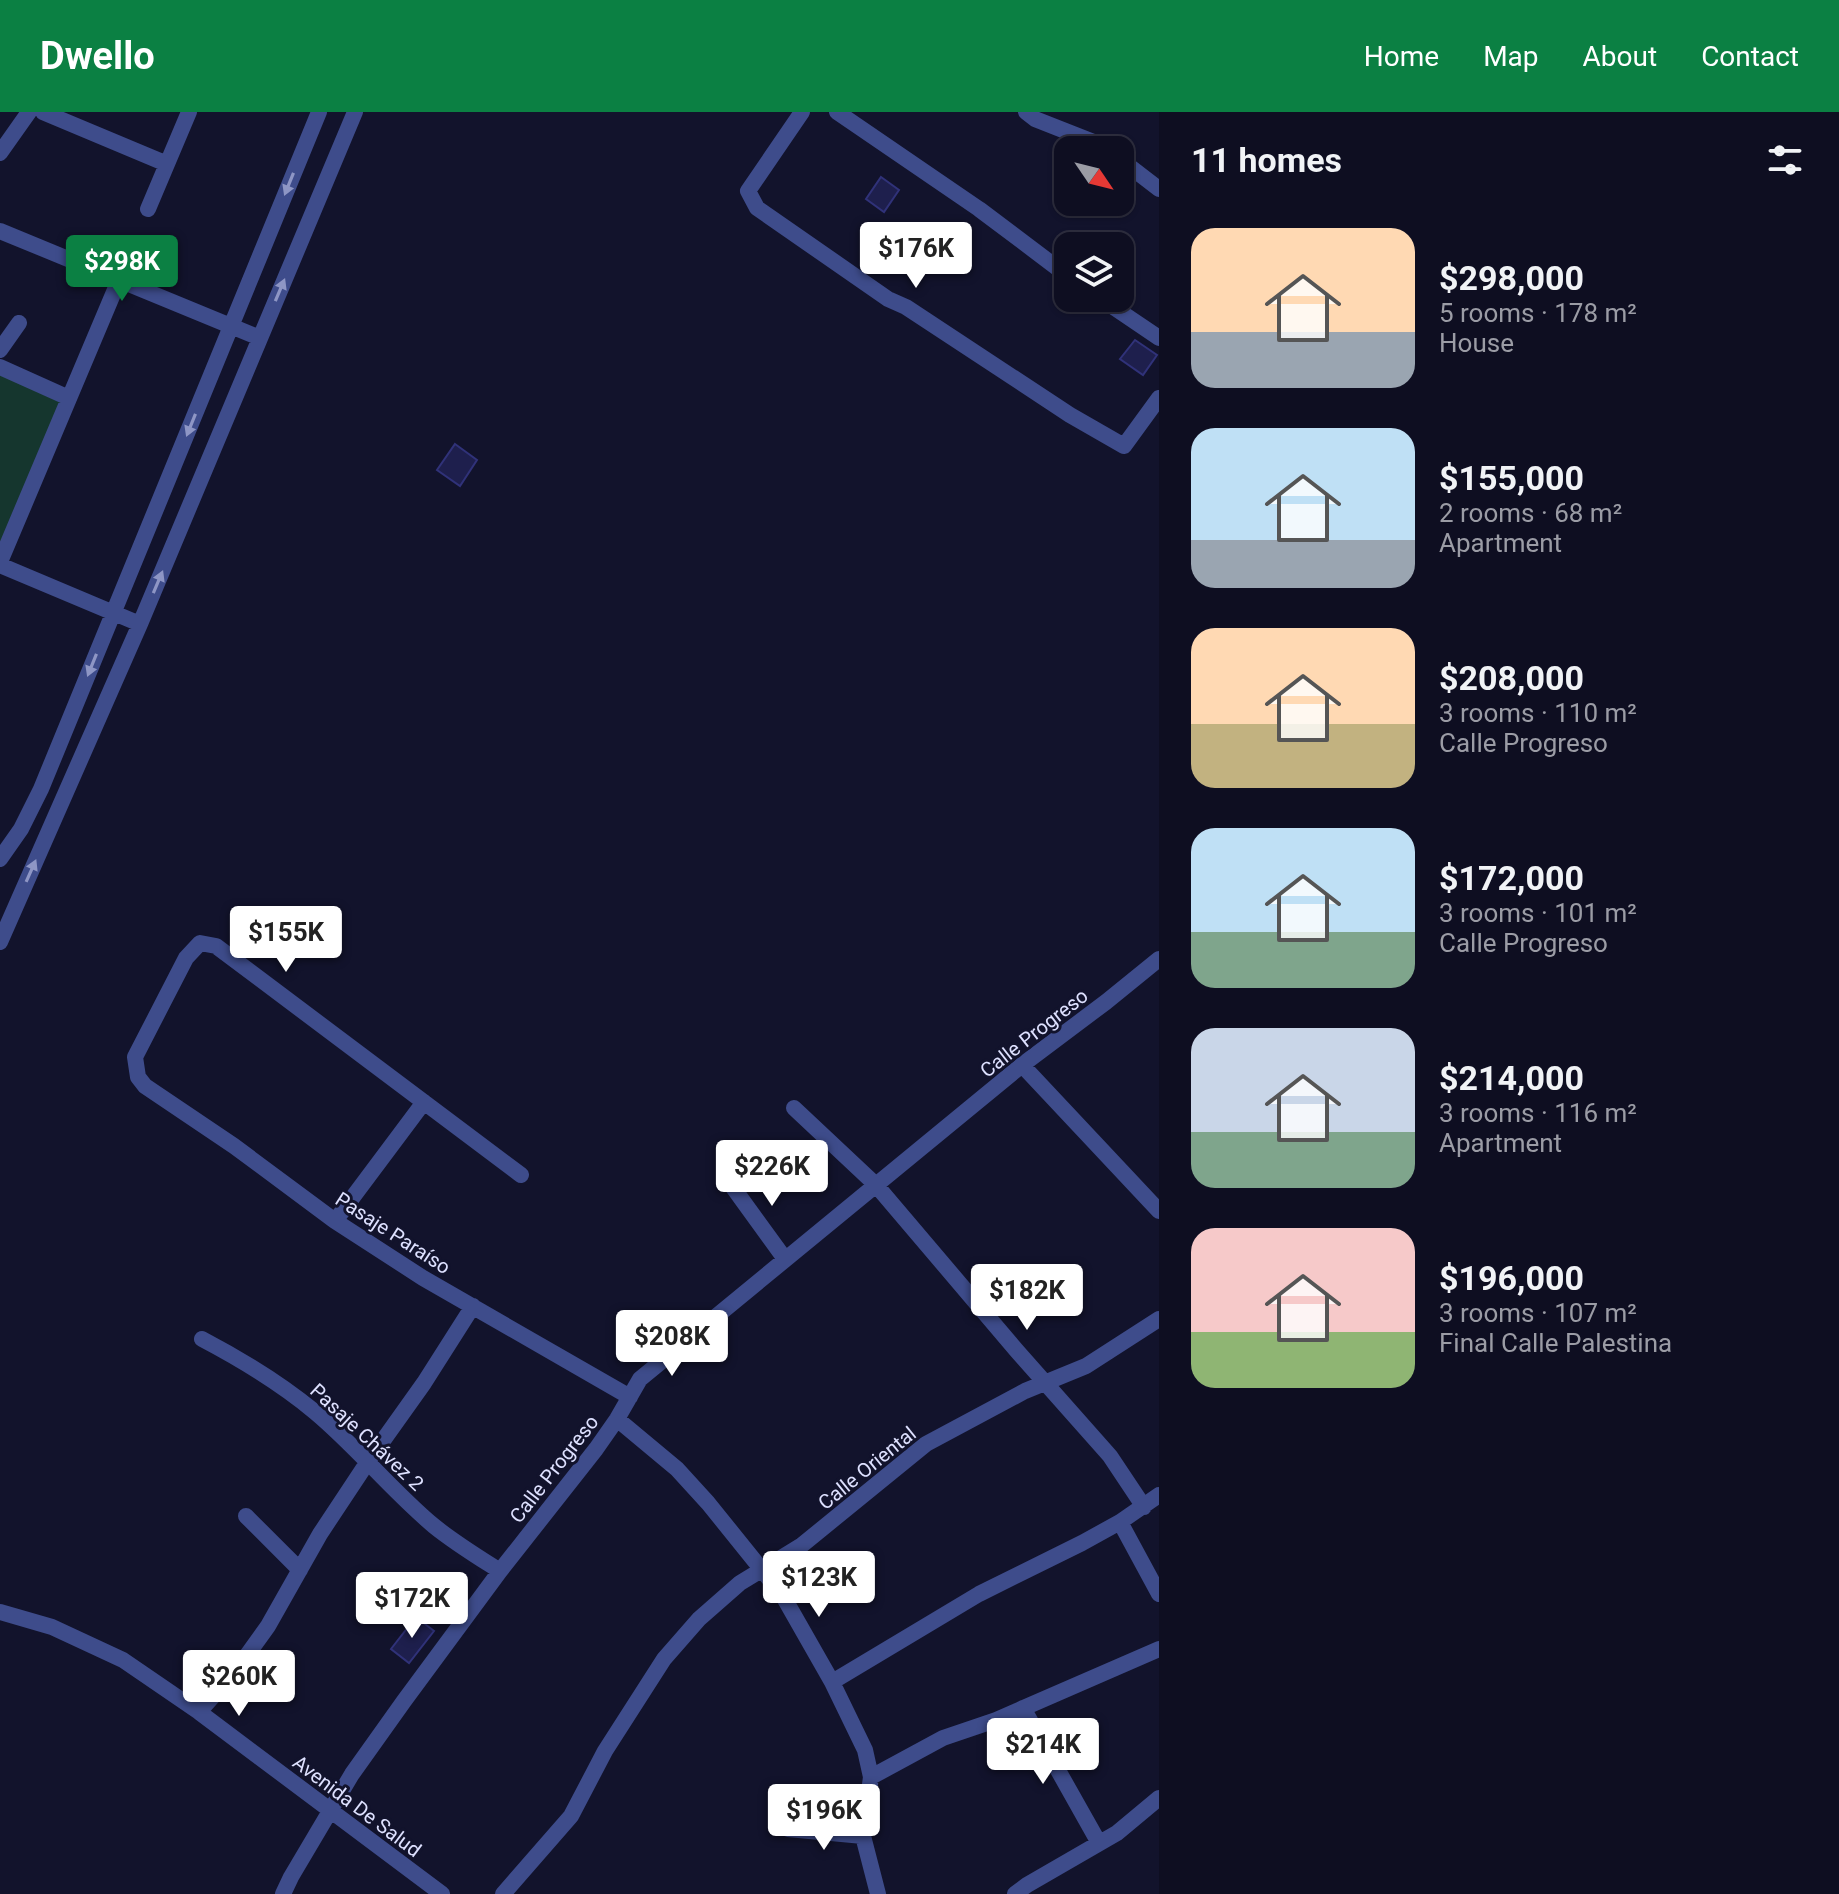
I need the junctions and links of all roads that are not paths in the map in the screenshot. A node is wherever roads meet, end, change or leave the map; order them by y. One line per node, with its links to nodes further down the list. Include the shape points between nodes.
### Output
1 (29, 112): 10 (street)
2 (43, 112): 11 (street)
3 (189, 112): 11 (street)
4 (319, 112): 20 (street, one-way to 20)
5 (355, 112): 21 (street, one-way to 5)
6 (802, 112): 26 (street, via 748,191 757,208 888,299 1124,446)
7 (837, 112): 16 (street)
8 (1026, 112): 9 (street)
9 (1078, 136)
10 (0, 153)
11 (167, 164): 14 (street)
12 (1134, 170): 13 (street)
13 (1159, 189)
14 (148, 209)
15 (0, 231): 17 (street)
16 (1054, 265)
17 (119, 280): 20 (street); 25 (street)
18 (1121, 312): 22 (street)
19 (19, 323): 23 (street)
20 (231, 326): 21 (street); 28 (street, one-way to 28)
21 (260, 338): 29 (street, one-way to 21)
22 (1159, 338)
23 (0, 350)
24 (0, 367): 25 (street)
25 (69, 398): 27 (street)
26 (1159, 398)
27 (0, 564): 28 (street)
28 (114, 613): 29 (street); 30 (street, one-way to 30, via 41,789)
29 (140, 624): 31 (street, one-way to 29)
30 (0, 859)
31 (0, 942)
32 (1159, 959): 33 (street, Calle Progreso)
33 (1022, 1065): 38 (street, Calle Progreso); 39 (street)
34 (424, 1102): 36 (street); 40 (street); 40 (street, Pasaje Paraíso, via 216,946 200,943 186,958 135,1057 138,1077)
35 (794, 1108): 38 (street)
36 (521, 1175)
37 (727, 1179): 41 (street)
38 (876, 1185): 41 (street, Calle Progreso); 45 (street)
39 (1159, 1211)
40 (335, 1221): 42 (street, Pasaje Paraíso)
41 (785, 1259): 46 (street, Calle Progreso, via 640,1379)
42 (473, 1306): 46 (street, Pasaje Paraíso); 48 (street)
43 (1159, 1319): 45 (street, Calle Oriental, via 1086,1366)
44 (202, 1339): 48 (street, Pasaje Chávez 2, via 282,1386)
45 (1045, 1383): 50 (street, via 1110,1456); 54 (street, Calle Oriental, via 926,1444 802,1545)
46 (630, 1397): 47 (street, Calle Progreso)
47 (617, 1419): 54 (street, via 687,1480); 55 (street, Calle Progreso)
48 (367, 1463): 53 (street); 55 (street, Pasaje Chávez 2, via 436,1528)
49 (1159, 1495): 50 (street)
50 (1144, 1507): 52 (street)
51 (246, 1516): 53 (street)
52 (1120, 1522): 56 (street); 59 (street, via 979,1594)
53 (300, 1570): 61 (street, via 268,1626)
54 (762, 1570): 59 (street, via 783,1596); 70 (street, Calle Oriental, via 699,1619 664,1659 571,1816)
55 (500, 1571): 64 (street, Calle Progreso)
56 (1159, 1594)
57 (0, 1612): 61 (street, Avenida De Salud, via 52,1627 123,1660)
58 (1159, 1649): 60 (street)
59 (832, 1682): 62 (street, via 865,1750)
60 (1023, 1708): 62 (street, via 943,1738); 67 (street)
61 (199, 1712): 64 (street, Avenida De Salud)
62 (871, 1777): 66 (street)
63 (1159, 1798): 67 (street)
64 (330, 1811): 68 (street, Calle Progreso); 69 (street, Avenida De Salud)
65 (788, 1829): 66 (street)
66 (863, 1836): 71 (street)
67 (1099, 1843): 72 (street)
68 (283, 1894)
69 (442, 1894)
70 (503, 1894)
71 (878, 1894)
72 (1015, 1894)

